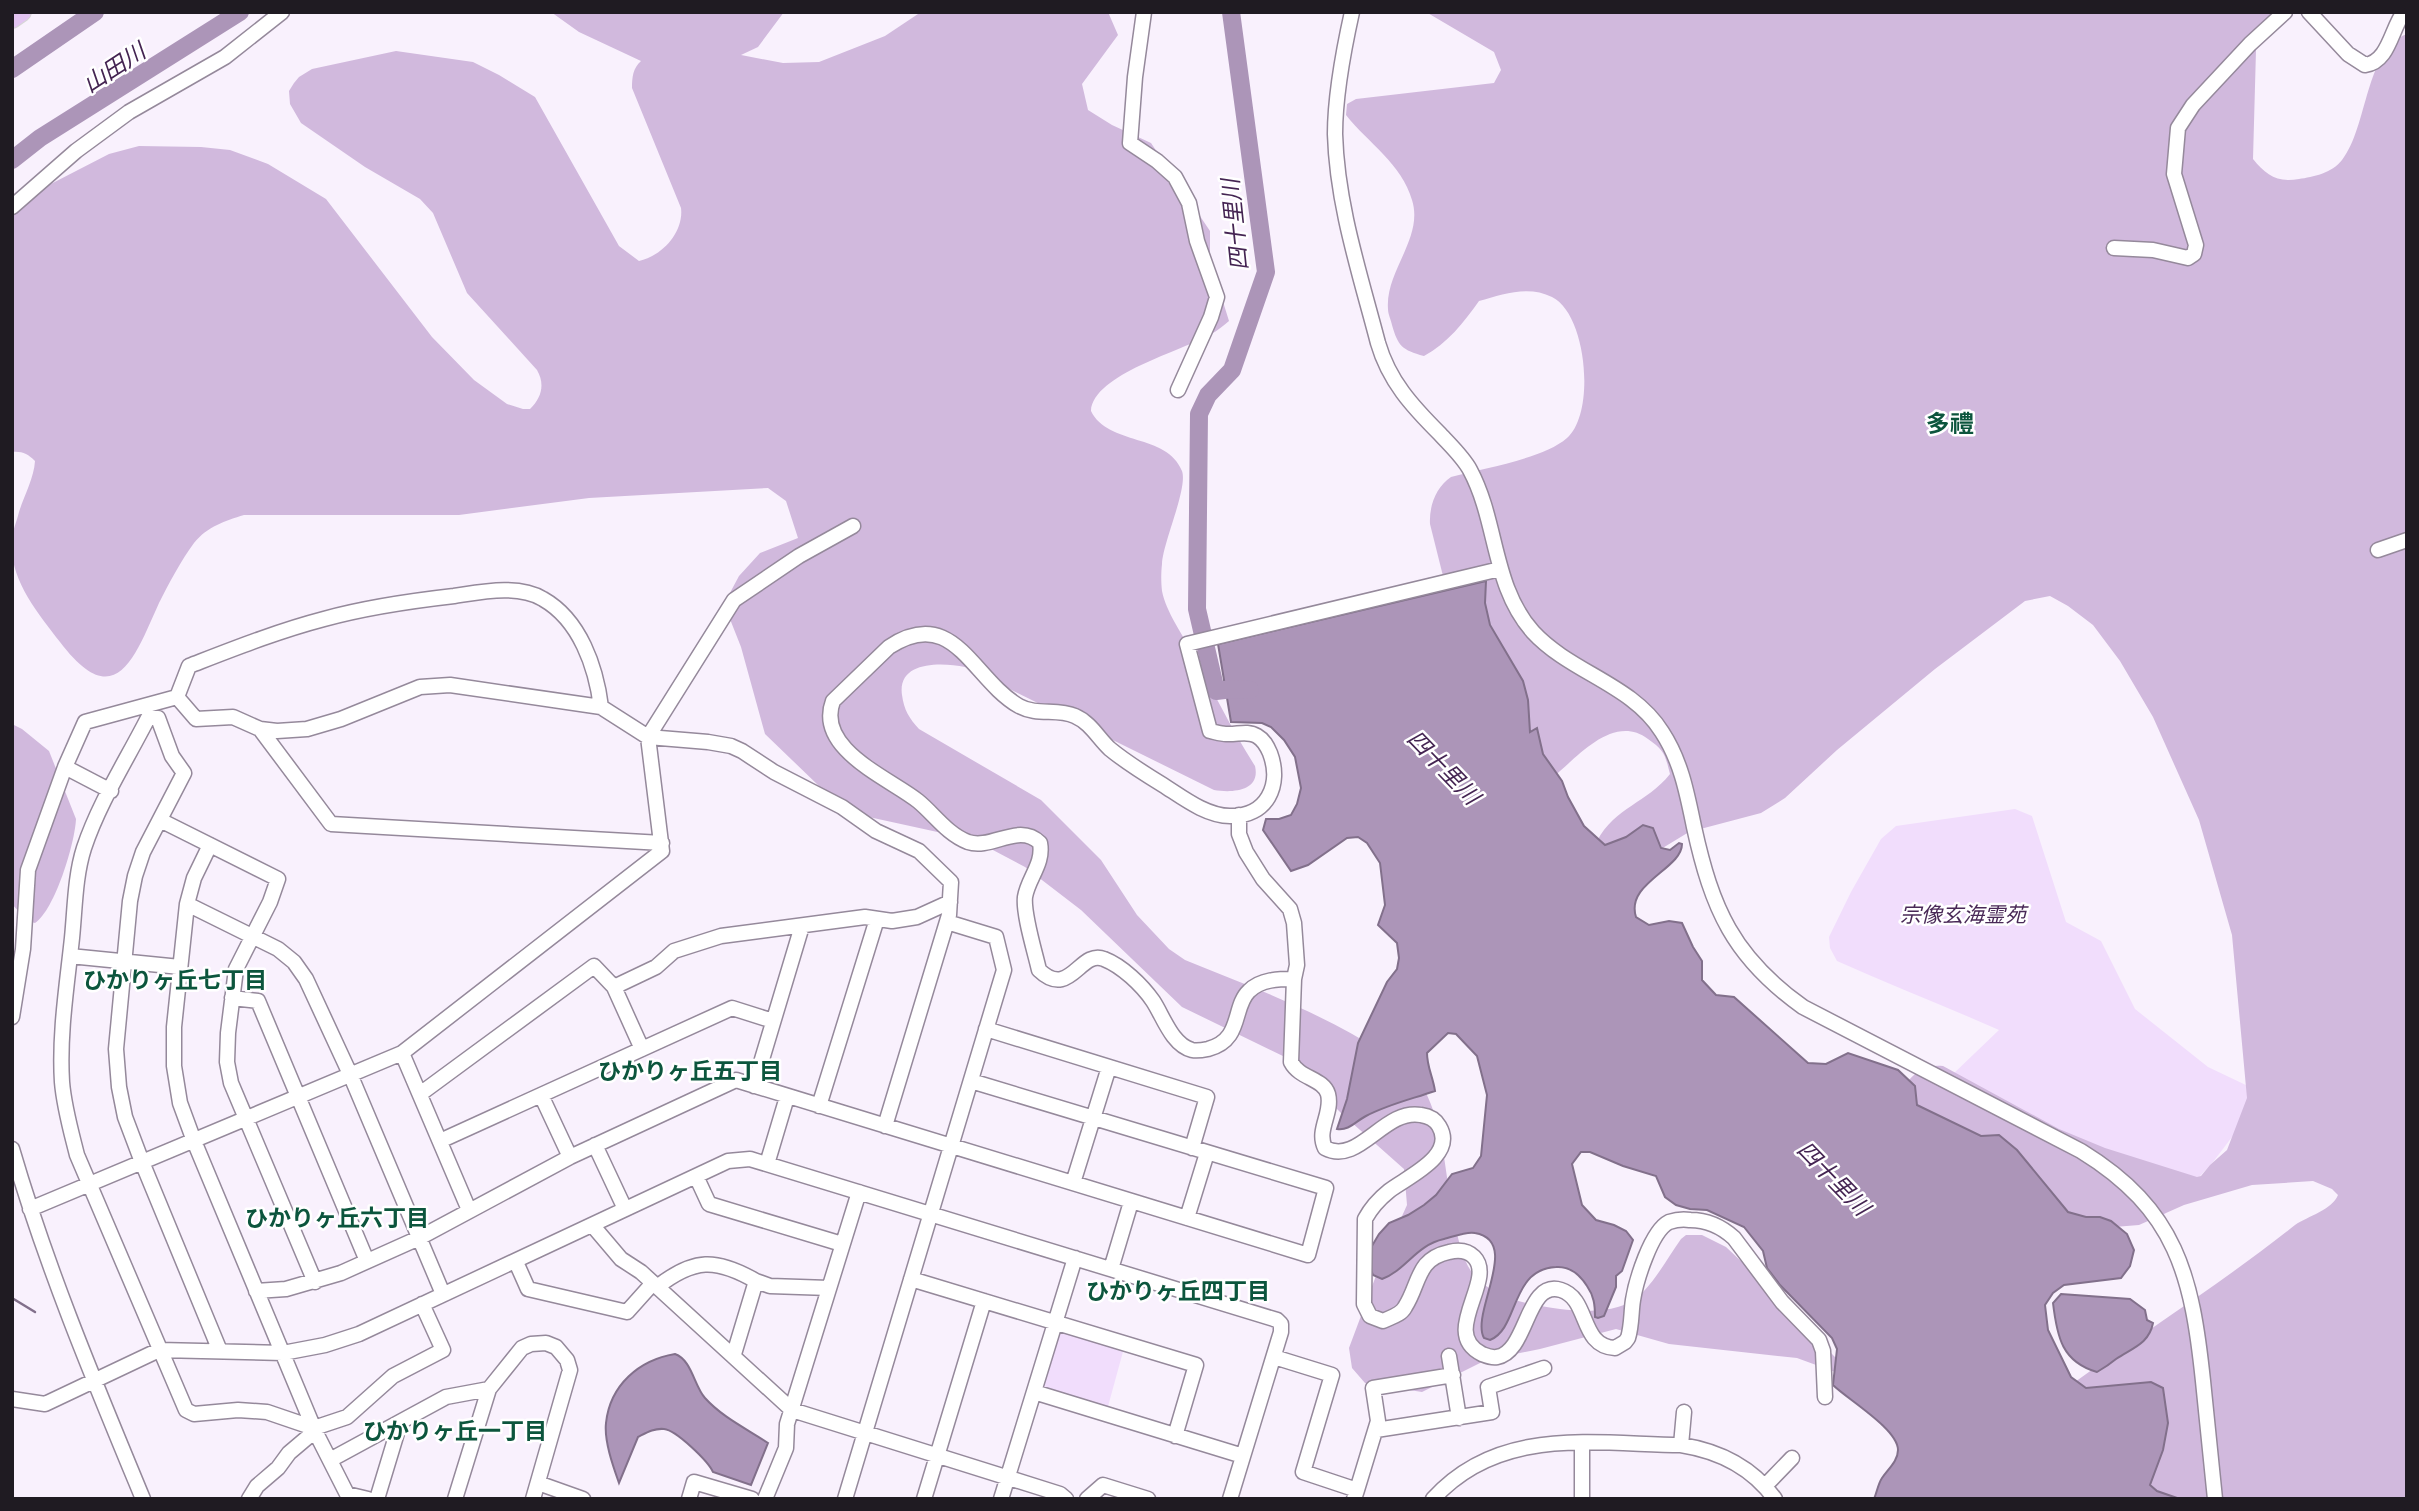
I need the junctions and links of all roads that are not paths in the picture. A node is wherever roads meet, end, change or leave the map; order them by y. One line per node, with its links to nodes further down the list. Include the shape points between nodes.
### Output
1 (22, 12): 8 (main road)
2 (282, 12): 9 (street, via 225,57 129,112)
3 (1144, 12): 11 (street, via 1130,143 1175,177 1189,202 1217,297)
4 (1352, 12): 15 (street, via 1335,132 1344,210 1375,332 1395,383 1468,467 1486,507)
5 (2286, 12): 10 (street, via 2193,105 2178,128 2174,174 2196,245 2194,254 2188,258)
6 (2309, 12): 7 (street, via 2348,54 2365,65 2383,55)
7 (2404, 12)
8 (12, 19)
9 (12, 207)
10 (2114, 248)
11 (1178, 390)
12 (853, 526): 19 (street, via 734,600)
13 (2407, 540): 14 (street)
14 (2378, 550)
15 (1500, 569): 22 (street, via 1187,644 1210,731 1255,735 1271,757 1275,780 1268,799); 143 (street, via 1516,607 1539,637 1574,665 1631,698 1662,732 1679,764 1717,909 1735,941 1776,988 1803,1007 2103,1165 2154,1214 2179,1260 2195,1313)
16 (177, 697): 17 (street, via 189,666 243,645 323,619 489,591 541,597 558,609 591,661); 18 (street, via 196,719 233,717); 20 (street, via 85,722)
17 (601, 707): 18 (street, via 450,685 420,687 307,729); 19 (street)
18 (260, 729): 24 (street, via 331,824)
19 (648, 737): 24 (street); 26 (street, via 742,751 928,857 951,882)
20 (65, 767): 21 (street); 38 (street, via 28,870 23,949)
21 (111, 791): 23 (street, via 148,718 158,718 172,756 184,773); 32 (street, via 78,873)
22 (1239, 815): 35 (street, via 1239,834 1246,852 1290,909 1297,965); 35 (street, via 1217,814 1185,799 1112,750 1073,715 1031,712 1018,705 996,689 964,652 935,634 909,635 889,647 840,693 829,711 836,734 856,761 918,801 958,837 980,843 1020,834 1040,843 1040,858 1025,904 1045,975 1064,979 1090,959 1106,960 1146,992 1173,1035 1193,1051 1213,1048 1228,1037 1247,992 1255,986)
23 (160, 820): 25 (street); 33 (street, via 135,876)
24 (662, 843): 42 (street, via 662,851)
25 (211, 845): 27 (street); 31 (street, via 278,879)
26 (950, 902): 28 (street, via 917,917); 29 (street)
27 (187, 904): 31 (street); 34 (street)
28 (877, 919): 30 (street); 51 (street)
29 (947, 922): 40 (street, via 996,937 1004,970); 54 (street)
30 (802, 926): 36 (street, via 721,936 674,951 656,967); 39 (street)
31 (253, 936): 37 (street, via 236,969); 44 (street, via 294,962)
32 (70, 956): 33 (street); 67 (street, via 62,1081 77,1155)
33 (125, 962): 34 (street); 63 (street, via 116,1049 119,1087)
34 (180, 967): 55 (street, via 174,1066 180,1103)
35 (1294, 979): 103 (street, via 1291,1062 1325,1087 1325,1148 1344,1152 1409,1115 1434,1120 1442,1133 1441,1146 1430,1162 1388,1192 1365,1219 1364,1298 1370,1317 1383,1321 1402,1312 1423,1267 1439,1254 1463,1251 1475,1257 1479,1269 1466,1327 1467,1338 1477,1351 1493,1358 1507,1354 1536,1299 1549,1289 1572,1295 1596,1340 1615,1348 1628,1338 1635,1290 1657,1234 1669,1222 1701,1221 1734,1238 1782,1302 1819,1340)
36 (614, 986): 41 (street); 47 (street, via 594,966)
37 (232, 998): 49 (street, via 258,1001); 53 (street, via 227,1062)
38 (12, 1017)
39 (774, 1021): 41 (street, via 732,1008); 46 (street)
40 (986, 1029): 43 (street); 45 (street)
41 (642, 1049): 48 (street)
42 (402, 1053): 44 (street); 47 (street)
43 (1109, 1067): 52 (street); 59 (street, via 1206,1097)
44 (351, 1074): 49 (street); 76 (street)
45 (971, 1081): 52 (street); 58 (street)
46 (754, 1086): 50 (street); 57 (street, via 736,1080)
47 (420, 1094): 56 (street)
48 (541, 1095): 56 (street); 62 (street)
49 (298, 1096): 53 (street); 79 (street)
50 (787, 1097): 51 (street); 64 (street)
51 (819, 1106): 54 (street)
52 (1093, 1118): 59 (street); 66 (street)
53 (246, 1119): 55 (street); 84 (street)
54 (885, 1126): 58 (street)
55 (194, 1141): 63 (street); 87 (street)
56 (440, 1141): 72 (street)
57 (595, 1145): 62 (street); 71 (street)
58 (952, 1147): 66 (street); 73 (street)
59 (1192, 1148): 61 (street)
60 (12, 1149): 70 (street)
61 (1207, 1153): 74 (street); 74 (street, via 1326,1188 1308,1255)
62 (570, 1157): 72 (street)
63 (142, 1162): 67 (street); 93 (street)
64 (766, 1164): 65 (street, via 740,1159); 68 (street)
65 (696, 1176): 71 (street); 77 (street, via 709,1204)
66 (1073, 1183): 69 (street)
67 (90, 1184): 70 (street); 92 (street)
68 (859, 1192): 73 (street); 77 (street)
69 (1131, 1202): 74 (street); 81 (street)
70 (30, 1209): 100 (street)
71 (625, 1209): 75 (street)
72 (469, 1210): 76 (street)
73 (931, 1213): 78 (street); 82 (street)
74 (1187, 1218)
75 (593, 1226): 80 (street); 85 (street, via 621,1259)
76 (419, 1238): 79 (street); 88 (street)
77 (842, 1244): 86 (street)
78 (1075, 1258): 81 (street); 91 (street)
79 (367, 1261): 84 (street)
80 (516, 1262): 85 (street, via 528,1289 627,1312); 88 (street)
81 (1111, 1269): 97 (street, via 1277,1320 1281,1324)
82 (911, 1279): 89 (street); 111 (street)
83 (756, 1281): 85 (street, via 727,1267 694,1265); 86 (street, via 770,1286); 95 (street)
84 (315, 1282): 87 (street)
85 (655, 1285): 95 (street)
86 (828, 1288): 105 (street)
87 (256, 1291): 94 (street)
88 (443, 1294): 90 (street)
89 (984, 1301): 91 (street); 115 (street)
90 (422, 1304): 94 (street, via 359,1334); 109 (street, via 443,1350 393,1376 347,1418)
91 (1055, 1322): 102 (street); 112 (street, via 1196,1365)
92 (159, 1350): 93 (street); 100 (street); 109 (street, via 186,1410 194,1414 267,1412)
93 (220, 1351): 94 (street)
94 (283, 1353): 109 (street)
95 (734, 1354): 105 (street)
96 (1449, 1356): 99 (street)
97 (1274, 1357): 116 (street); 122 (street, via 1332,1375 1303,1472)
98 (1544, 1368): 107 (street, via 1488,1387 1492,1412)
99 (1453, 1375): 107 (street); 110 (street, via 1373,1388)
100 (94, 1383): 104 (street, via 45,1404); 124 (street)
101 (488, 1389): 108 (street, via 446,1397); 120 (street, via 522,1348 531,1344 546,1343 567,1360 569,1381); 127 (street)
102 (1034, 1392): 112 (street); 119 (street)
103 (1825, 1397)
104 (12, 1399)
105 (792, 1410): 111 (street); 132 (street, via 786,1448)
106 (1684, 1412): 114 (street)
107 (1459, 1418): 110 (street)
108 (400, 1423): 118 (street); 126 (street)
109 (315, 1429): 118 (street); 125 (street, via 257,1486)
110 (1376, 1430): 122 (street)
111 (865, 1433): 115 (street); 133 (street)
112 (1175, 1436): 116 (street)
113 (1581, 1444): 114 (street); 140 (street, via 1540,1444 1493,1455 1471,1466); 141 (street)
114 (1681, 1445): 121 (street, via 1724,1456)
115 (937, 1455): 119 (street); 134 (street)
116 (1243, 1456): 139 (street)
117 (1792, 1458): 121 (street)
118 (330, 1460): 123 (street, via 347,1493)
119 (1008, 1477): 135 (street); 136 (street)
120 (538, 1483): 128 (street); 129 (street)
121 (1765, 1486): 142 (street)
122 (1356, 1494)
123 (359, 1498)
124 (144, 1499)
125 (250, 1499)
126 (377, 1499)
127 (455, 1499)
128 (533, 1499)
129 (583, 1499)
130 (689, 1499): 131 (street, via 694,1482)
131 (752, 1499)
132 (765, 1499)
133 (845, 1499)
134 (924, 1499)
135 (1001, 1499)
136 (1066, 1499)
137 (1087, 1499): 138 (street, via 1103,1485)
138 (1147, 1499)
139 (1230, 1499)
140 (1433, 1499)
141 (1582, 1499)
142 (1775, 1499)
143 (2215, 1499)

